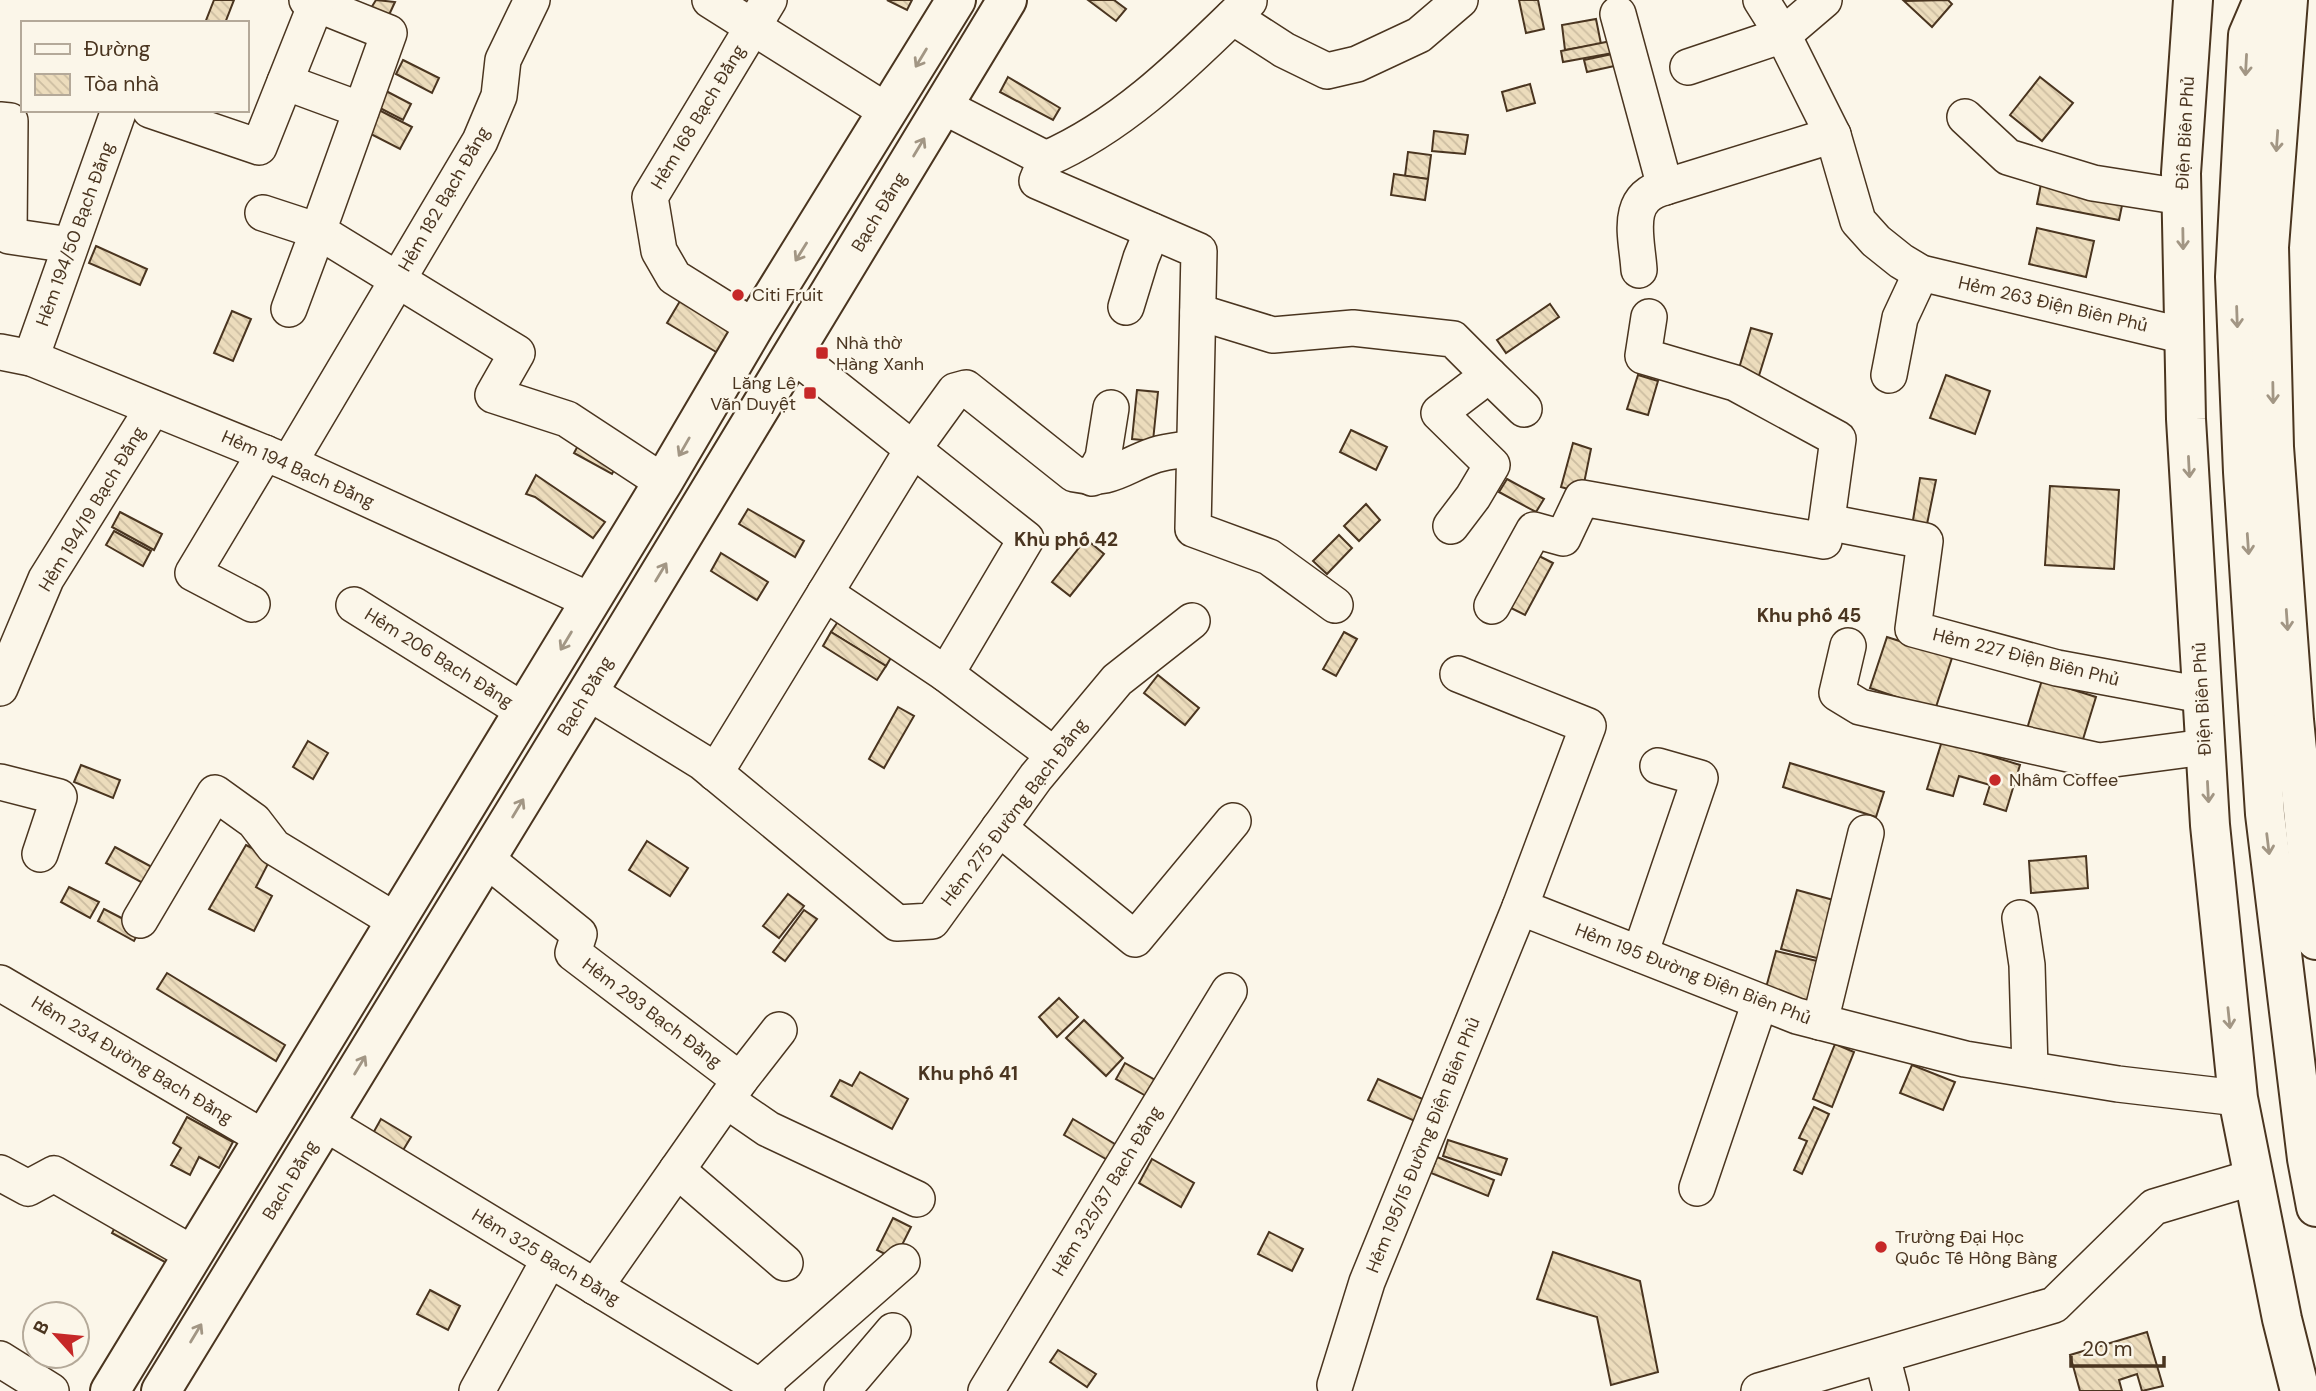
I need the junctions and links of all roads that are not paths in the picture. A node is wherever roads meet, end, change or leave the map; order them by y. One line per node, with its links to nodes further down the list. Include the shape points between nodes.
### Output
1 (532, 0): 35 (street, Hẻm 182 Bạch Đằng, via 503,60 499,96 480,141)
2 (710, 0): 13 (street)
3 (956, 0): 22 (main road, one-way to 22)
4 (1007, 0): 18 (main road, Bạch Đằng)
5 (1460, 0): 12 (street, via 1419,35 1357,64 1327,71 1284,50)
6 (1761, 0): 15 (street, Hẻm 263 Điện Biên Phủ)
7 (1824, 0): 15 (street)
8 (2193, 0): 28 (main road, Điện Biên Phủ)
9 (2263, 0): 103 (main road, one-way to 103, via 2248,35 2235,277 2243,472 2265,814)
10 (2288, 0): 85 (main road, one-way to 85, via 2269,247 2274,447)
11 (311, 2): 17 (street); 19 (street, via 389,33)
12 (1242, 8): 26 (street, via 1157,90 1079,145)
13 (760, 13): 22 (street); 40 (street, Hẻm 168 Bạch Đằng, via 650,197 659,251 674,277)
14 (1618, 14): 27 (street)
15 (1783, 35): 16 (street); 25 (street, Hẻm 263 Điện Biên Phủ)
16 (1688, 67)
17 (285, 82): 19 (street); 21 (street, via 259,147)
18 (943, 106): 26 (street); 42 (main road, Bạch Đằng, one-way to 18)
19 (361, 110): 30 (street)
20 (118, 112): 32 (street, Hẻm 194/50 Bạch Đằng)
21 (156, 112)
22 (888, 112): 40 (main road, one-way to 40)
23 (1965, 117): 28 (street, via 2008,157 2093,183)
24 (0, 120): 32 (street, via 10,121 9,236)
25 (1833, 135): 27 (street); 34 (street, Hẻm 263 Điện Biên Phủ, via 1858,221 1900,261)
26 (1046, 159): 31 (street, via 1037,181)
27 (1665, 187): 33 (street, via 1651,191 1639,202 1635,216)
28 (2182, 197): 41 (main road, Điện Biên Phủ, one-way to 41)
29 (262, 213): 30 (street, Hẻm 182 Bạch Đằng)
30 (318, 231): 35 (street, Hẻm 182 Bạch Đằng); 37 (street)
31 (1152, 231): 36 (street); 38 (street, via 1199,251)
32 (70, 246): 43 (street, Hẻm 194/50 Bạch Đằng)
33 (1639, 270)
34 (1921, 273): 41 (street, Hẻm 263 Điện Biên Phủ); 45 (street, via 1900,318)
35 (398, 281): 51 (street, Hẻm 182 Bạch Đằng); 53 (street, Hẻm 182 Bạch Đằng, via 517,353 493,395 567,419)
36 (1126, 307)
37 (289, 309)
38 (1198, 312): 44 (street, via 1273,335 1353,328 1453,339); 49 (street)
39 (1649, 317): 54 (street, via 1643,356 1735,383 1838,439)
40 (754, 327): 53 (main road, one-way to 53)
41 (2185, 336): 69 (main road, Điện Biên Phủ, one-way to 69)
42 (793, 354): 50 (street); 63 (main road, Bạch Đằng, one-way to 42)
43 (15, 355): 46 (street, Hẻm 194 Bạch Đằng)
44 (1489, 375): 48 (street); 55 (street, via 1439,413 1492,466)
45 (1889, 375)
46 (153, 408): 51 (street, Hẻm 194 Bạch Đằng); 67 (street, Hẻm 194/19 Bạch Đằng, via 46,579)
47 (1111, 408): 52 (street, via 1103,458)
48 (1524, 410)
49 (1195, 448): 52 (street, via 1156,454 1110,475); 60 (street, via 1193,529 1269,557)
50 (913, 449): 52 (street, via 955,391 966,388 1074,474); 56 (street); 65 (street, via 1026,539)
51 (277, 458): 57 (street, Hẻm 194 Bạch Đằng); 58 (street, Hẻm 182 Bạch Đằng, via 193,573)
52 (1092, 478)
53 (663, 482): 57 (main road)
54 (1827, 522): 61 (street, via 1824,541 1582,498 1563,538 1534,530); 69 (street, Hẻm 227 Điện Biên Phủ, via 1925,541 1913,629 2057,668)
55 (1451, 526)
56 (825, 593): 65 (street); 74 (street)
57 (591, 601): 63 (main road); 70 (main road, one-way to 70)
58 (252, 604)
59 (354, 604): 70 (street, Hẻm 206 Bạch Đằng)
60 (1335, 605)
61 (1492, 606)
62 (1192, 621): 72 (street, Hẻm 275 Đường Bạch Đằng, via 1117,680)
63 (629, 624): 68 (main road, Bạch Đằng)
64 (1848, 646): 71 (street, via 1837,693 1860,707 2099,761)
65 (946, 674): 72 (street)
66 (1458, 674): 81 (street, via 1588,726)
67 (0, 688)
68 (588, 692): 74 (street, Hẻm 275 Đường Bạch Đằng); 80 (main road, Bạch Đằng, one-way to 68)
69 (2202, 695): 71 (main road, Điện Biên Phủ)
70 (524, 711): 84 (main road)
71 (2205, 747): 94 (main road, Điện Biên Phủ, one-way to 94)
72 (1054, 755): 77 (street, Hẻm 275 Đường Bạch Đằng)
73 (1658, 766): 86 (street, via 1700,778)
74 (715, 773): 77 (street, Hẻm 275 Đường Bạch Đằng, via 897,923 932,921)
75 (0, 782): 79 (street, via 59,797)
76 (1233, 821): 77 (street, via 1135,939)
77 (999, 828)
78 (1866, 833): 90 (street)
79 (40, 854)
80 (486, 859): 93 (street, Hẻm 293 Bạch Đằng, via 579,934 573,953); 95 (main road, Bạch Đằng, one-way to 80)
81 (1520, 907): 86 (street, Hẻm 195 Đường Điện Biên Phủ); 112 (street, Hẻm 195/15 Đường Điện Biên Phủ, via 1367,1282)
82 (2020, 918): 92 (street, via 2027,965)
83 (140, 920): 84 (street, via 215,793 254,821 274,847)
84 (396, 922): 96 (main road)
85 (2316, 940)
86 (1640, 954): 89 (street, Hẻm 195 Đường Điện Biên Phủ)
87 (0, 983): 96 (street, Hẻm 234 Đường Bạch Đằng)
88 (1229, 991): 119 (street, Hẻm 325/37 Bạch Đằng)
89 (1760, 1002): 90 (street, Hẻm 195 Đường Điện Biên Phủ); 101 (street)
90 (1820, 1022): 92 (street, Hẻm 195 Đường Điện Biên Phủ, via 1965,1059)
91 (779, 1030): 93 (street, Hẻm 293 Bạch Đằng)
92 (2031, 1069): 94 (street, Hẻm 195 Đường Điện Biên Phủ)
93 (733, 1090): 98 (street, Hẻm 293 Bạch Đằng); 102 (street, via 768,1129)
94 (2238, 1098): 100 (main road, Điện Biên Phủ)
95 (325, 1123): 97 (main road, Bạch Đằng); 105 (street, Hẻm 325 Bạch Đằng)
96 (264, 1138): 97 (main road); 104 (main road)
97 (301, 1162): 116 (main road, Bạch Đằng, one-way to 97)
98 (677, 1170): 107 (street); 108 (street, Hẻm 293 Bạch Đằng)
99 (0, 1173): 104 (street, via 28,1188 54,1174)
100 (2254, 1177): 110 (street, via 2154,1207 2054,1305); 122 (main road, Điện Biên Phủ)
101 (1697, 1188)
102 (917, 1199)
103 (2316, 1207)
104 (193, 1254): 115 (main road)
105 (549, 1260): 108 (street, Hẻm 325 Bạch Đằng); 117 (street)
106 (902, 1262): 113 (street)
107 (785, 1263)
108 (595, 1287): 113 (street, Hẻm 325 Bạch Đằng)
109 (893, 1331): 118 (street)
110 (1882, 1356): 120 (street); 121 (street)
111 (0, 1359): 114 (street)
112 (1335, 1385)
113 (761, 1390)
114 (51, 1391)
115 (110, 1391)
116 (161, 1391)
117 (477, 1391)
118 (842, 1391)
119 (986, 1391)
120 (1759, 1391)
121 (1891, 1391)
122 (2300, 1391)

